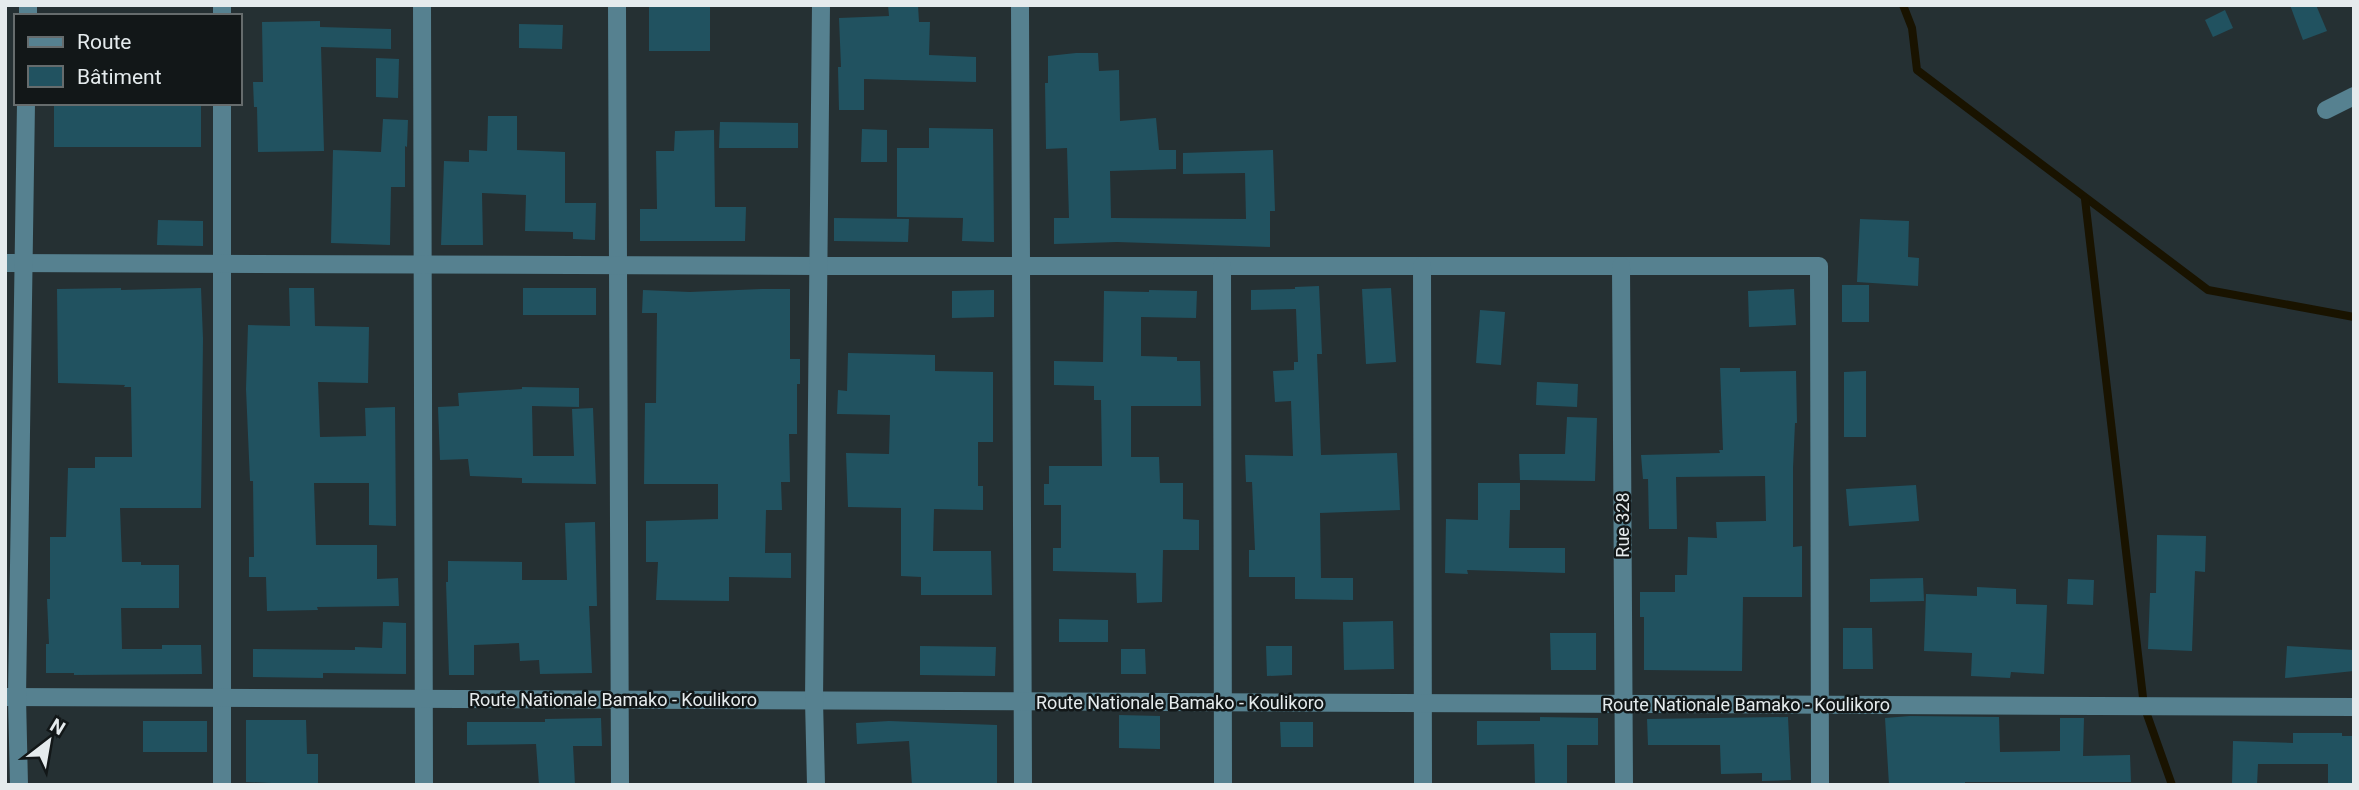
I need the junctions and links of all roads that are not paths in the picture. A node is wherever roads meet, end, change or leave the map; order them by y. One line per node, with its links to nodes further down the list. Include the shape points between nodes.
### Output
1 (422, 5): 11 (street)
2 (617, 5): 12 (street)
3 (821, 5): 13 (street)
4 (1020, 5): 14 (street)
5 (2354, 96): 8 (street)
6 (26, 105): 9 (street)
7 (222, 105): 10 (street)
8 (2326, 110)
9 (14, 263): 10 (street); 18 (street)
10 (222, 265): 11 (street); 19 (street)
11 (423, 265): 12 (street); 20 (street)
12 (618, 266): 13 (street); 21 (street)
13 (819, 266): 14 (street); 22 (street)
14 (1021, 266): 15 (street); 23 (street)
15 (1222, 266): 16 (street); 24 (street)
16 (1422, 266): 17 (street); 25 (street)
17 (1621, 266): 26 (street, Rue 328); 27 (street, via 1819,266)
18 (11, 697): 19 (street, Route Nationale Bamako - Koulikoro); 29 (street)
19 (222, 698): 20 (street, Route Nationale Bamako - Koulikoro); 30 (street)
20 (424, 699): 21 (street, Route Nationale Bamako - Koulikoro); 31 (street)
21 (620, 700): 22 (street, Route Nationale Bamako - Koulikoro); 32 (street)
22 (814, 700): 23 (street, Route Nationale Bamako - Koulikoro); 33 (street)
23 (1023, 701): 24 (street, Route Nationale Bamako - Koulikoro); 34 (street)
24 (1223, 702): 25 (street, Route Nationale Bamako - Koulikoro); 35 (street)
25 (1423, 703): 26 (street, Route Nationale Bamako - Koulikoro); 36 (street)
26 (1623, 704): 27 (street, Route Nationale Bamako - Koulikoro); 37 (street, Rue 328)
27 (1820, 705): 28 (street, Route Nationale Bamako - Koulikoro); 38 (street)
28 (2354, 707)
29 (19, 785)
30 (222, 785)
31 (424, 785)
32 (620, 785)
33 (816, 785)
34 (1023, 785)
35 (1223, 785)
36 (1423, 785)
37 (1624, 785)
38 (1820, 785)

